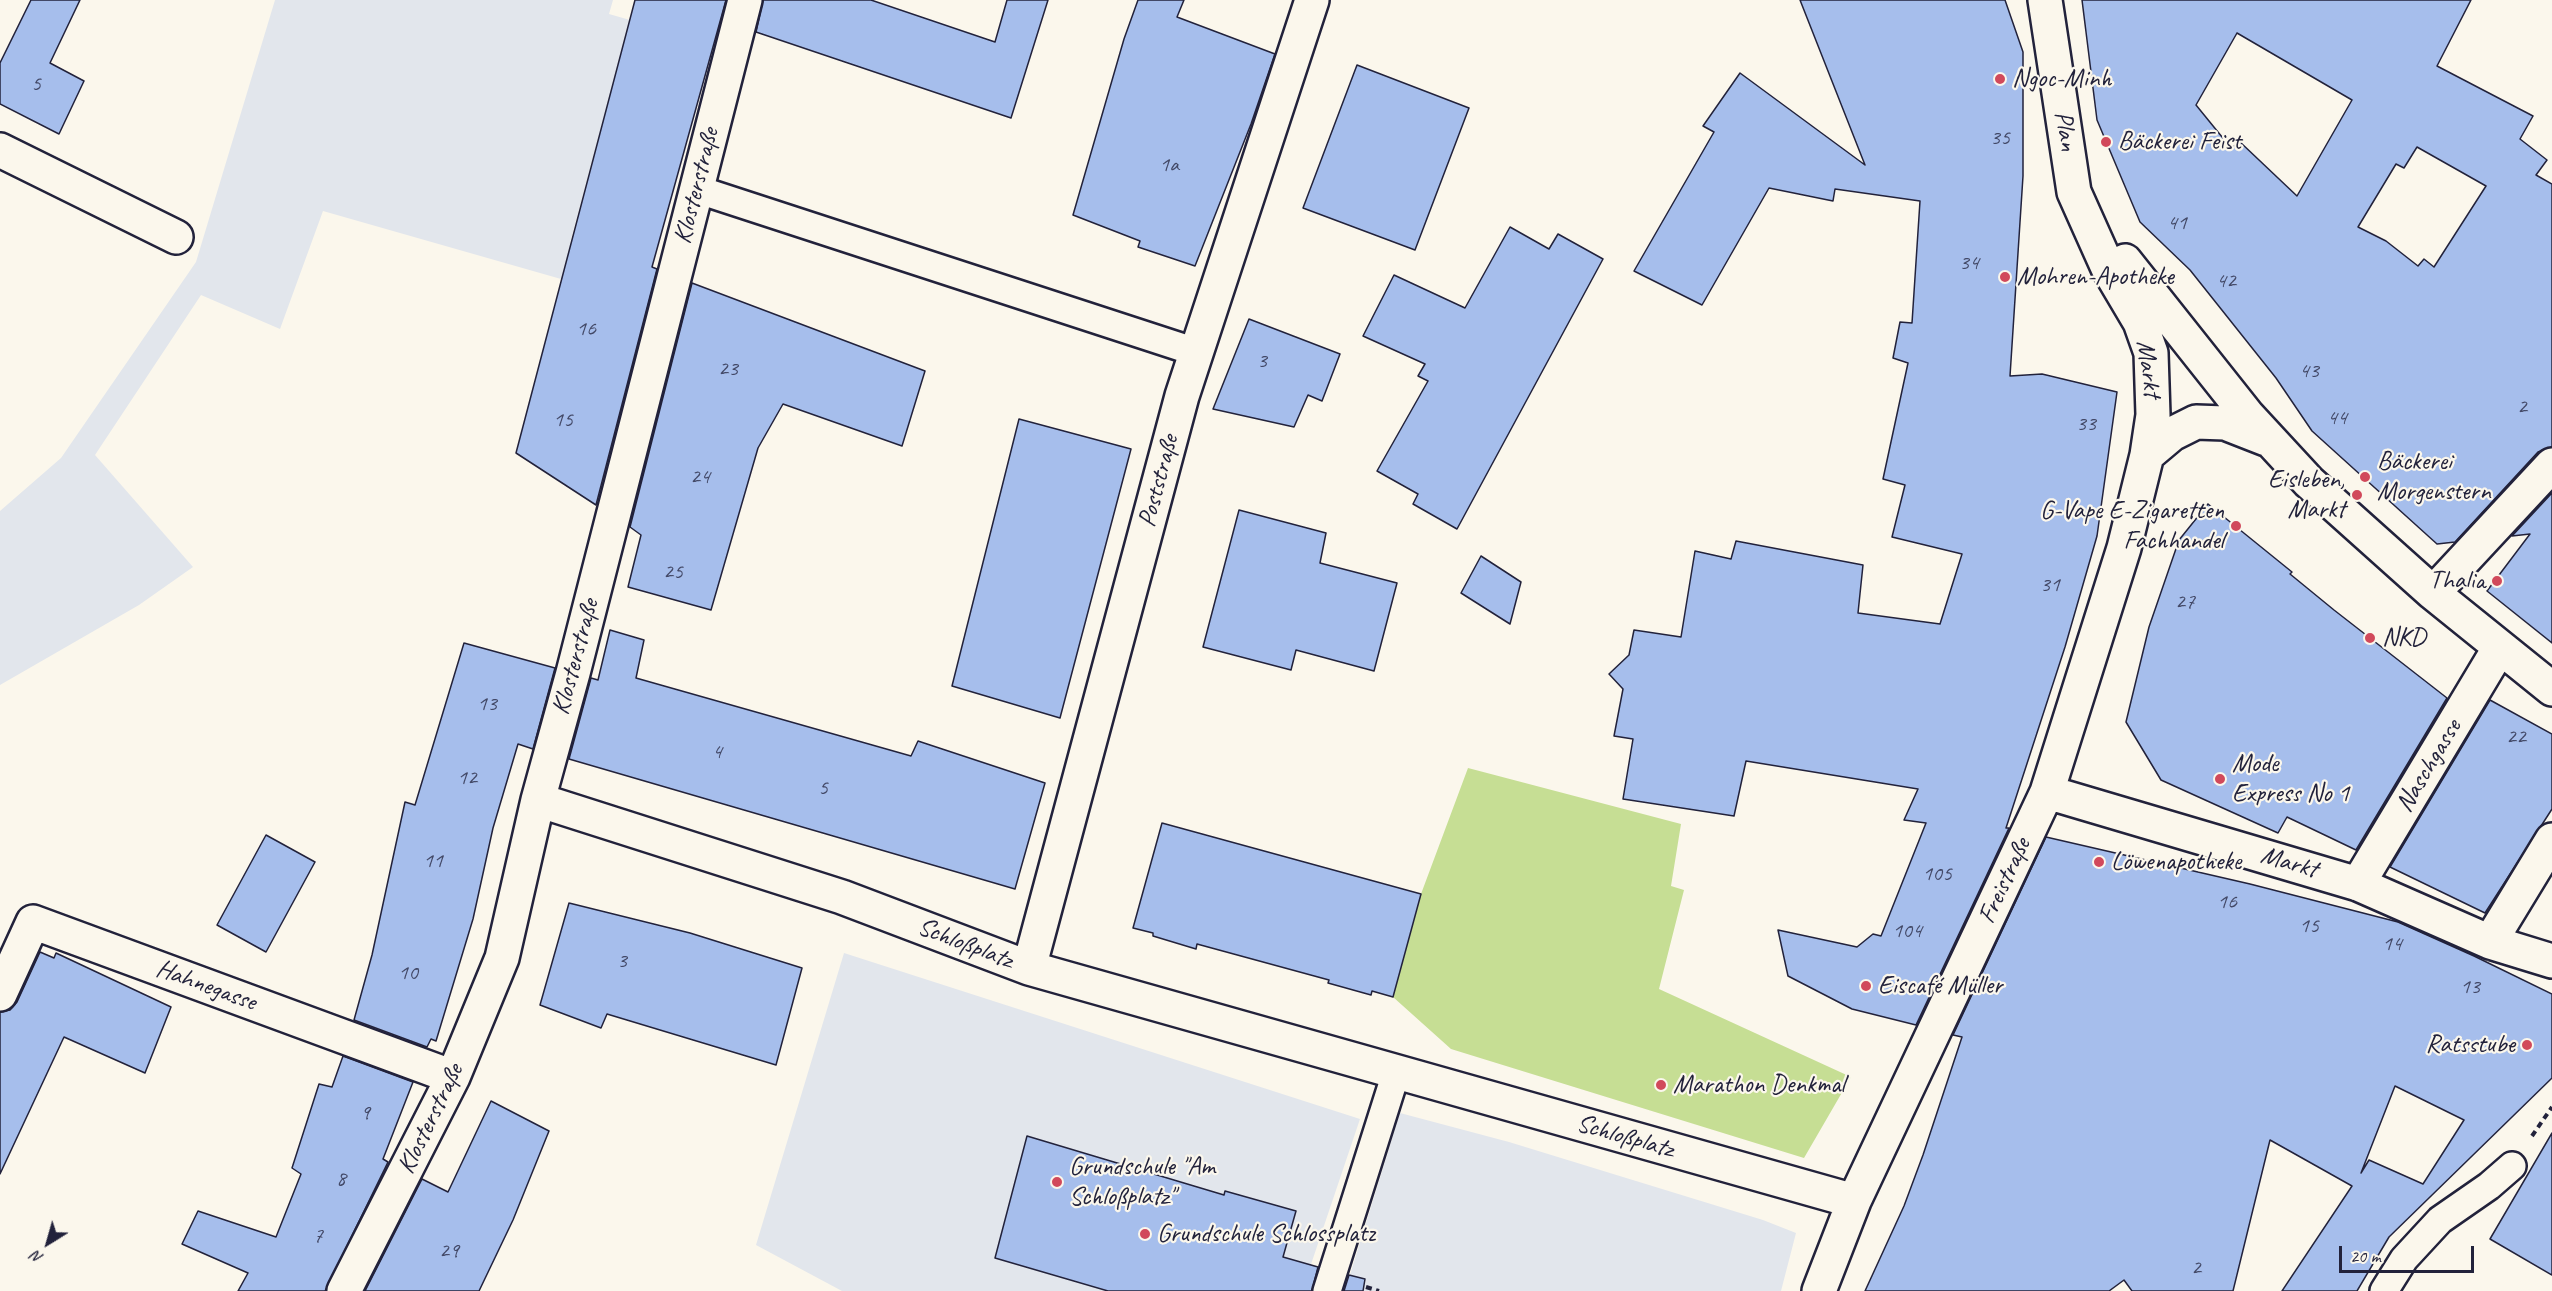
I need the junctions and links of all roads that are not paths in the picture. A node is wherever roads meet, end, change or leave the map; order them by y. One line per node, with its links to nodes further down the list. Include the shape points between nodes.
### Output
1 (745, 0): 5 (street, Klosterstraße)
2 (1312, 0): 8 (street, Poststraße)
3 (2045, 0): 6 (street, Plan)
4 (0, 150): 7 (street)
5 (696, 189): 8 (lane); 16 (street, Klosterstraße)
6 (2074, 192): 9 (street, Markt, via 2160,307); 10 (street, Markt, via 2108,268 2140,322 2151,353 2153,414)
7 (176, 237)
8 (1196, 352): 21 (street, Poststraße)
9 (2268, 440): 10 (street, Markt, via 2225,423 2196,422 2172,434); 12 (street, Markt)
10 (2147, 454): 15 (street, Freistraße, via 2124,548)
11 (2552, 465): 12 (street)
12 (2433, 592): 13 (street, Markt)
13 (2500, 647): 14 (street, Markt); 18 (street, Naschgasse)
14 (2552, 689)
15 (2048, 792): 18 (street, Markt); 26 (street, Freistraße)
16 (538, 800): 21 (street, Schloßplatz, via 842,897); 24 (street, Klosterstraße, via 502,958)
17 (2552, 840): 19 (street)
18 (2358, 884): 19 (street, Markt)
19 (2490, 942): 20 (street, Markt)
20 (2552, 961)
21 (1029, 968): 23 (street, Schloßplatz)
22 (0, 994): 24 (street, Hahnegasse, via 33,922)
23 (1396, 1073): 26 (street, Schloßplatz); 28 (lane)
24 (453, 1077): 27 (street, Klosterstraße)
25 (2512, 1166): 30 (lane, via 2440,1220 2404,1259)
26 (1854, 1201): 29 (street, Freistraße)
27 (344, 1291)
28 (1327, 1291)
29 (1819, 1291)
30 (2384, 1291)

